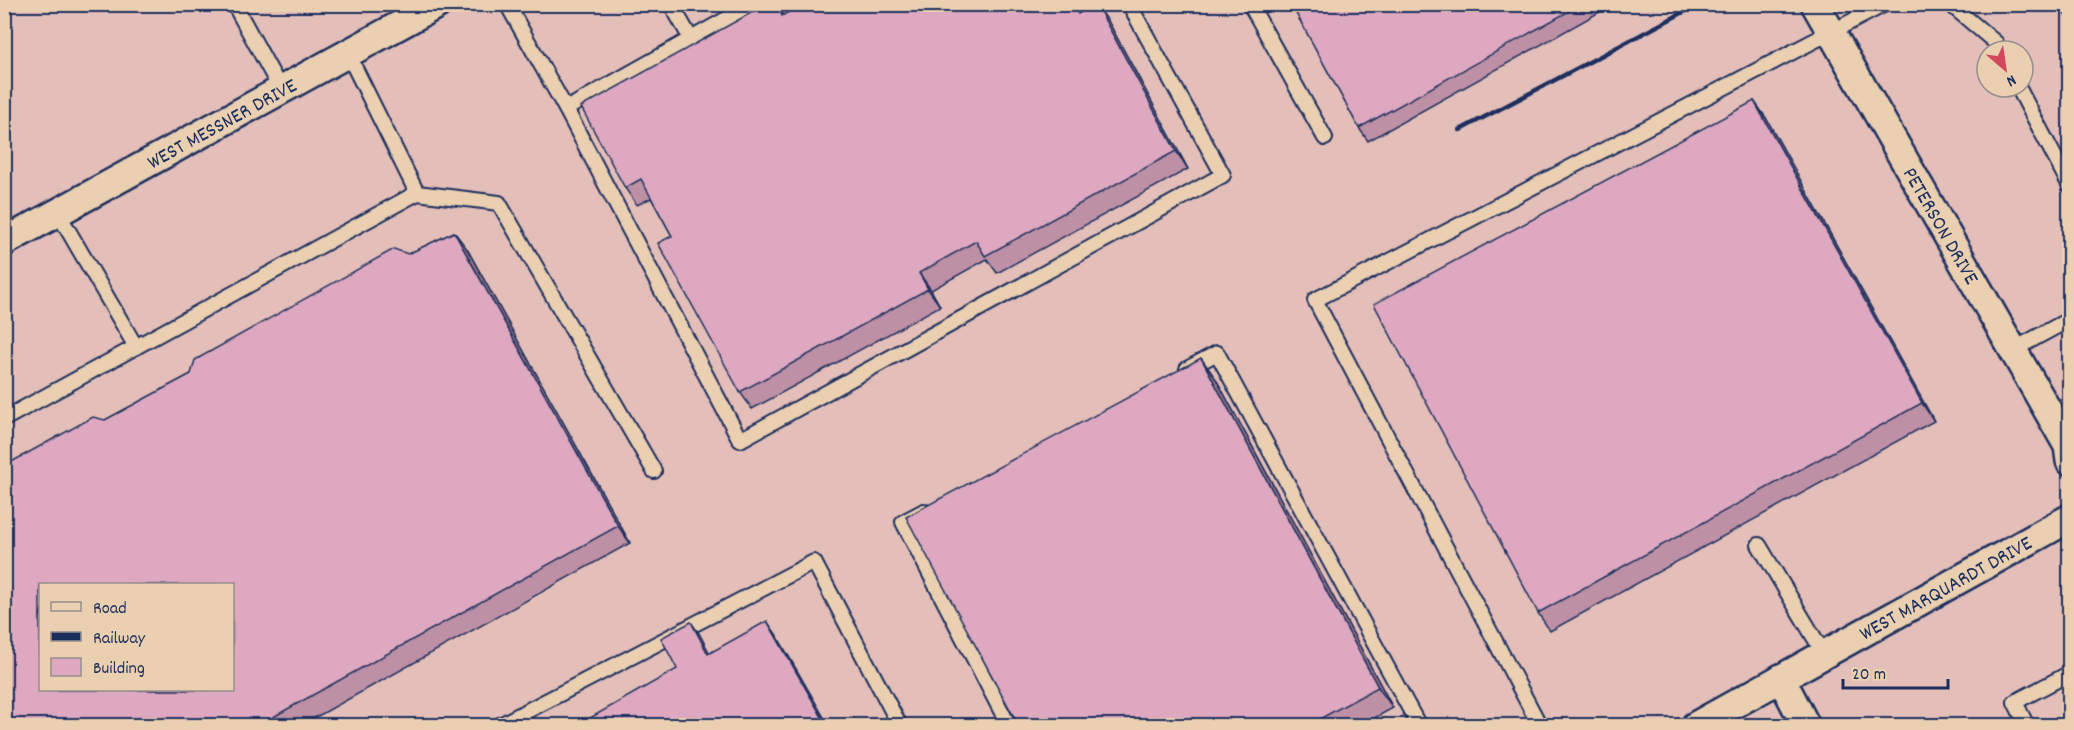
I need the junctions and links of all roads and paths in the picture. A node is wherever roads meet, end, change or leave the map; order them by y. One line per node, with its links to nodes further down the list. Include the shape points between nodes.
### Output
1 (234, 4): 15 (lane)
2 (438, 4): 14 (street, WEST MESSNER DRIVE)
3 (507, 4): 17 (lane)
4 (671, 4): 12 (lane)
5 (753, 4): 12 (lane)
6 (1129, 4): 17 (lane, via 1223,176 740,440)
7 (1250, 4): 18 (lane)
8 (1815, 4): 11 (street, PETERSON DRIVE)
9 (1885, 4): 11 (lane)
10 (1950, 4): 13 (lane)
11 (1831, 33): 25 (street, PETERSON DRIVE); 40 (lane, via 1315,300)
12 (691, 39): 17 (lane)
13 (1991, 39)
14 (348, 54): 15 (street, WEST MESSNER DRIVE); 20 (lane)
15 (281, 90): 21 (street, WEST MESSNER DRIVE)
16 (2024, 99): 19 (lane)
17 (566, 109)
18 (1325, 138)
19 (2070, 186)
20 (417, 193): 24 (lane); 29 (lane, via 499,202)
21 (58, 213): 22 (street, WEST MESSNER DRIVE); 24 (lane)
22 (4, 242)
23 (2070, 319): 25 (lane)
24 (136, 346): 27 (lane)
25 (2013, 350): 28 (street, PETERSON DRIVE)
26 (1176, 375): 39 (lane, via 1217,353)
27 (4, 419)
28 (2069, 454)
29 (654, 471)
30 (935, 505): 38 (lane, via 903,522)
31 (2070, 518): 33 (street, WEST MARQUARDT DRIVE)
32 (1759, 545): 33 (lane)
33 (1824, 654): 35 (street, WEST MARQUARDT DRIVE)
34 (2070, 673): 43 (lane, via 2014,702)
35 (1781, 678): 41 (street, WEST MARQUARDT DRIVE); 42 (street)
36 (498, 726): 37 (lane, via 814,562)
37 (900, 726)
38 (1009, 726)
39 (1419, 726)
40 (1540, 726)
41 (1695, 726)
42 (1806, 726)
43 (2027, 726)

